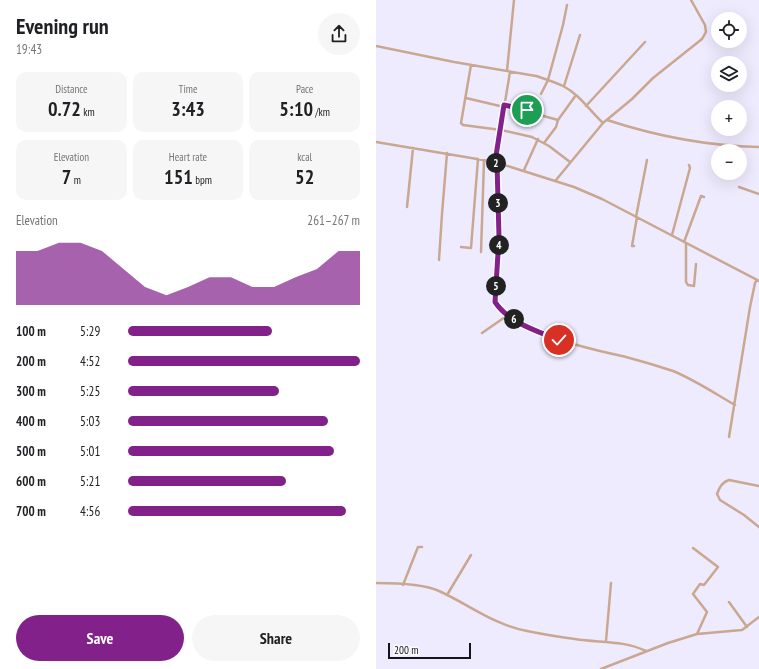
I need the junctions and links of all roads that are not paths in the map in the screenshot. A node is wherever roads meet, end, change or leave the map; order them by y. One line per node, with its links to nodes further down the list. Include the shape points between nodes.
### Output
1 (514, 0): 8 (street)
2 (691, 0): 17 (street, via 705,25 706,32 702,39 653,78)
3 (567, 6): 9 (street)
4 (580, 35): 10 (street)
5 (645, 42): 15 (street)
6 (376, 46): 7 (street)
7 (471, 65): 8 (street); 13 (street)
8 (509, 71): 9 (street); 14 (street)
9 (548, 80): 10 (street); 11 (street)
10 (564, 86): 12 (street)
11 (541, 94)
12 (576, 95): 15 (street); 16 (street)
13 (466, 98): 14 (street); 19 (street, via 462,125)
14 (504, 106): 16 (street, via 521,108); 19 (street)
15 (586, 106): 18 (street)
16 (558, 120): 22 (street)
17 (607, 120): 18 (street); 23 (street, via 694,141 726,146)
18 (603, 123): 29 (street)
19 (501, 130): 20 (street); 30 (street)
20 (538, 139): 22 (street); 32 (street)
21 (376, 142): 24 (street)
22 (544, 143): 29 (street)
23 (759, 147)
24 (413, 148): 25 (street); 37 (street)
25 (447, 153): 26 (street); 44 (street)
26 (478, 159): 28 (street); 42 (street, via 471,248)
27 (647, 160): 38 (street)
28 (484, 161): 30 (street); 43 (street)
29 (570, 162): 33 (street)
30 (496, 163): 32 (street); 47 (street, via 499,237 495,302)
31 (689, 165): 39 (street)
32 (524, 170): 33 (street)
33 (556, 180): 38 (street, via 588,192)
34 (739, 187): 35 (street)
35 (759, 194)
36 (704, 197): 40 (street, via 701,196)
37 (407, 207)
38 (637, 217): 39 (street); 41 (street)
39 (672, 235): 40 (street)
40 (685, 242): 45 (street, via 688,285 694,286); 46 (street)
41 (634, 246)
42 (461, 247)
43 (481, 252)
44 (439, 260)
45 (696, 264)
46 (758, 280): 49 (street, via 754,283)
47 (508, 315): 48 (street); 49 (street, via 525,326 559,340 673,372 692,380)
48 (482, 333)
49 (734, 405): 50 (street)
50 (729, 437)
51 (759, 486): 52 (street, via 729,480 719,487 717,494 720,500)
52 (759, 527)
53 (422, 547): 58 (street, via 418,547)
54 (693, 548): 63 (street, via 718,567 693,594 707,612)
55 (471, 555): 59 (street)
56 (376, 583): 58 (street)
57 (611, 583): 64 (street)
58 (403, 585): 59 (street, via 427,587)
59 (447, 595): 64 (street, via 512,627 574,640)
60 (729, 602): 62 (street)
61 (759, 617): 62 (street)
62 (747, 627): 63 (street, via 734,632)
63 (697, 634): 65 (street)
64 (606, 641): 65 (street)
65 (646, 651): 66 (street)
66 (601, 669)

